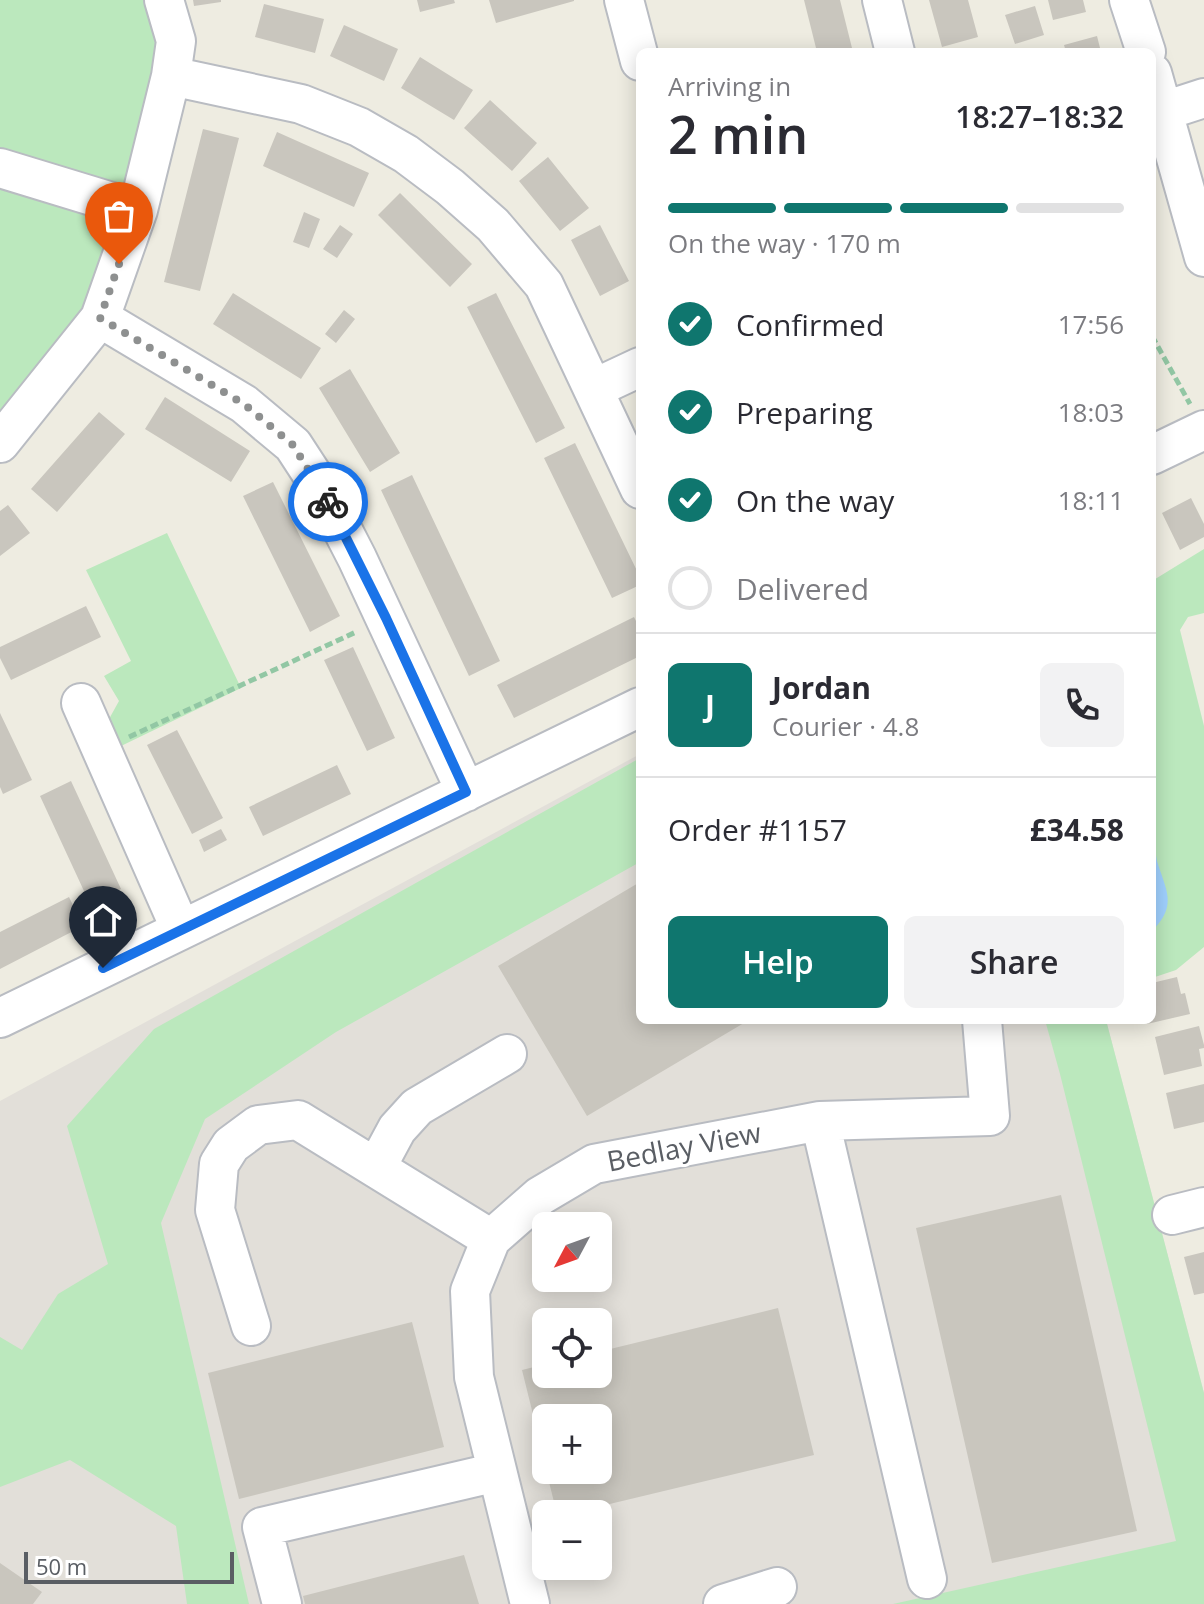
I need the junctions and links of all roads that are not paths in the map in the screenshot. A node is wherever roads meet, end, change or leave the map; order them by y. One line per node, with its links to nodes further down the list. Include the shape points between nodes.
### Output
1 (164, 0): 8 (street, via 176,41)
2 (624, 0): 5 (street)
3 (882, 0): 6 (street)
4 (1129, 0): 7 (street)
5 (637, 48)
6 (894, 48)
7 (1145, 48)
8 (171, 76): 13 (street); 17 (street, via 301,104 359,127 406,154 493,225 544,285)
9 (1156, 86): 11 (street)
10 (1204, 98): 11 (street)
11 (1164, 111): 14 (street)
12 (0, 168): 13 (street)
13 (138, 210): 15 (street)
14 (1204, 257)
15 (100, 318): 19 (street); 24 (street, via 244,404 293,445 321,488 386,618)
16 (636, 369): 17 (street)
17 (593, 389): 21 (street)
18 (1200, 423): 20 (street)
19 (0, 443)
20 (1156, 452)
21 (636, 480)
22 (81, 703): 25 (street)
23 (636, 709): 24 (street)
24 (466, 792): 25 (street)
25 (181, 930): 26 (street)
26 (0, 1018)
27 (982, 1024): 29 (street, Bedlay View, via 990,1116)
28 (507, 1054): 30 (street, via 417,1107 397,1129)
29 (820, 1121): 31 (street, Bedlay View, via 594,1164 540,1196); 34 (street)
30 (376, 1168): 31 (street); 32 (street, via 298,1120 258,1125 231,1145 219,1164 215,1210)
31 (491, 1239): 33 (street, Bedlay View, via 470,1291 474,1377)
32 (251, 1326)
33 (497, 1472): 36 (street, via 262,1527); 37 (street, Bedlay View)
34 (927, 1579)
35 (777, 1587): 38 (street)
36 (282, 1604)
37 (530, 1604)
38 (723, 1604)

